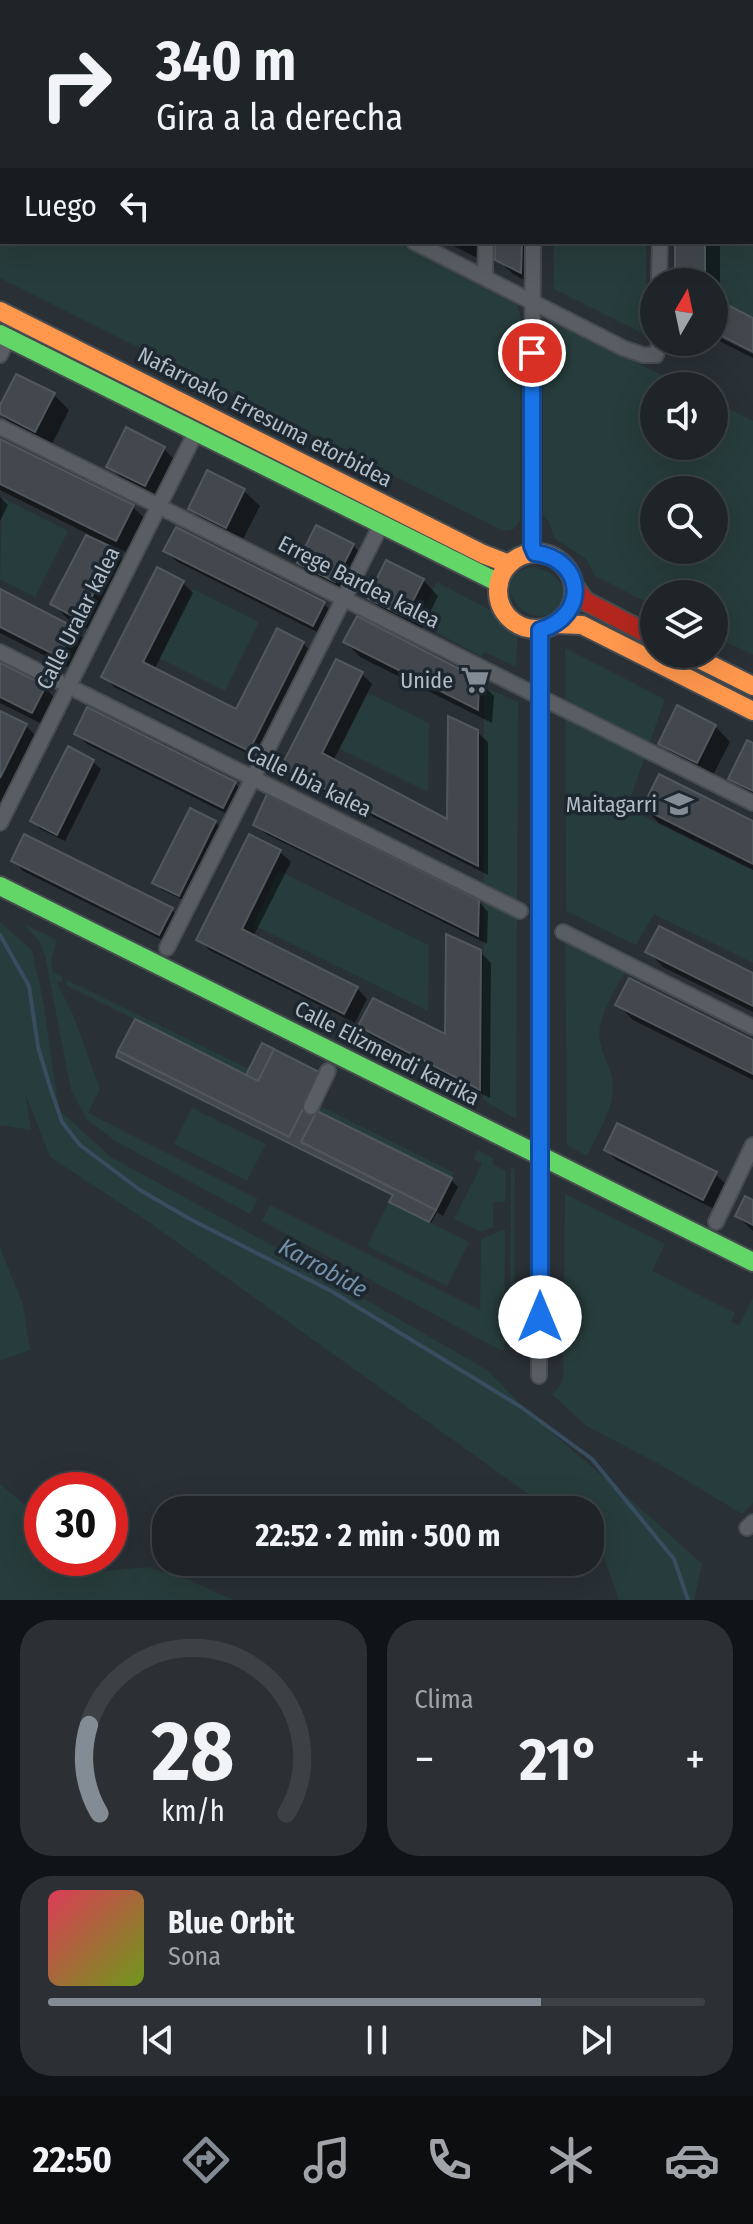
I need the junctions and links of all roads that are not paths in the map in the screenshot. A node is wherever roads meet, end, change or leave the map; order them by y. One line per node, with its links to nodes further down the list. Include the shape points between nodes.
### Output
1 (418, 244): 6 (street)
2 (486, 244): 6 (street)
3 (533, 244): 7 (street)
4 (660, 244): 5 (street)
5 (659, 268)
6 (485, 277): 7 (street)
7 (533, 302): 10 (street); 14 (street)
8 (0, 311): 15 (street, Nafarroako Erresuma etorbidea)
9 (3, 342): 12 (street, Nafarroako Erresuma etorbidea)
10 (640, 354)
11 (0, 427): 18 (street, Errege Bardea kalea)
12 (196, 432): 13 (street, Nafarroako Erresuma etorbidea); 29 (street, Calle Uralar kalea)
13 (381, 525): 16 (street, Nafarroako Erresuma etorbidea); 18 (street)
14 (535, 553): 15 (street); 17 (street, via 560,561)
15 (509, 564): 16 (street)
16 (499, 583): 19 (street, via 507,617 528,629)
17 (574, 586): 19 (street, via 573,604 564,619); 20 (street, via 593,606)
18 (343, 599): 27 (street); 28 (street, Errege Bardea kalea)
19 (548, 627): 26 (street, via 582,625); 38 (street)
20 (640, 630)
21 (0, 652): 23 (street)
22 (717, 668): 24 (street)
23 (58, 681)
24 (753, 686)
25 (78, 691): 27 (street, Calle Ibia kalea)
26 (753, 711)
27 (253, 778): 31 (street, Calle Ibia kalea); 33 (street)
28 (753, 803)
29 (0, 823)
30 (0, 886): 38 (street, Calle Elizmendi karrika)
31 (520, 911)
32 (563, 932): 34 (street)
33 (167, 948)
34 (753, 1027)
35 (328, 1071): 36 (street, Calle Elizmendi karrika)
36 (311, 1107)
37 (753, 1145): 39 (street)
38 (540, 1156): 40 (street, Calle Elizmendi karrika); 41 (street)
39 (716, 1222)
40 (753, 1262)
41 (539, 1376)

